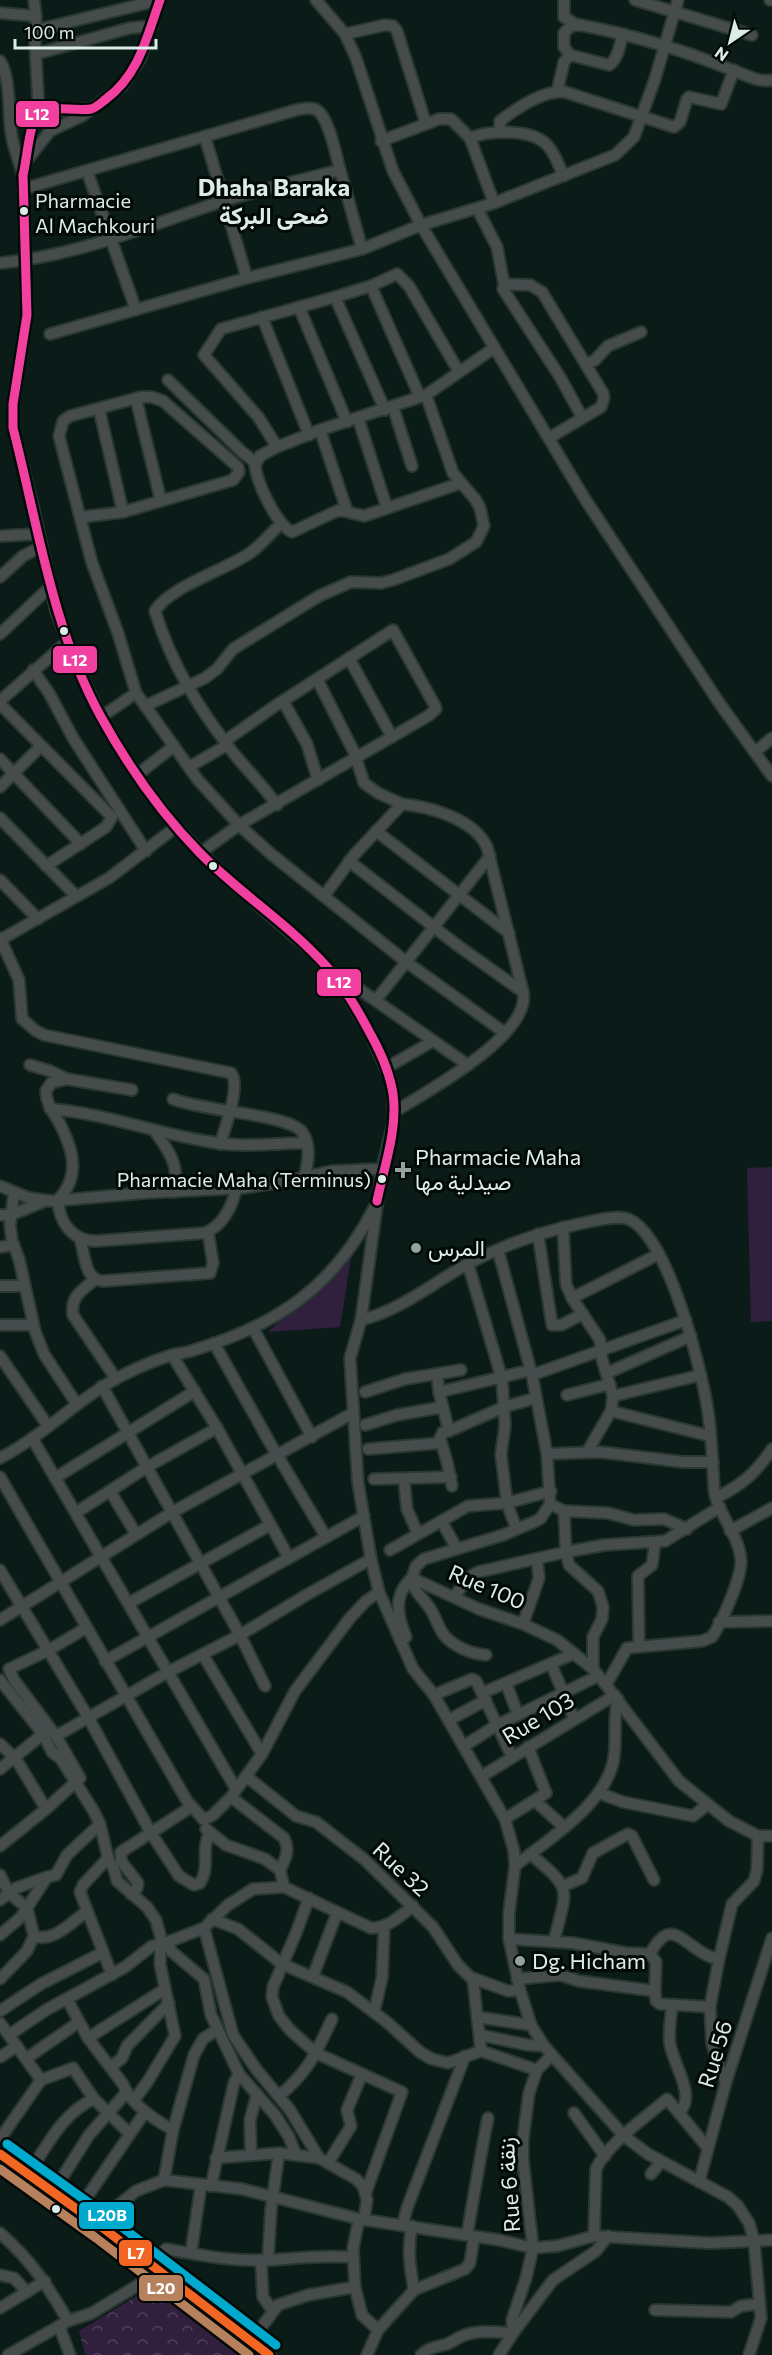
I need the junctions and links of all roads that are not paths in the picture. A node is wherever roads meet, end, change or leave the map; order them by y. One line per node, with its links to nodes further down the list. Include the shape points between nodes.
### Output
1 (34, 0): 9 (street)
2 (160, 0): 11 (street); 12 (street)
3 (316, 0): 13 (street)
4 (564, 0): 10 (street, via 564,17)
5 (635, 0): 8 (street)
6 (678, 0): 8 (street)
7 (0, 13): 9 (street)
8 (675, 13): 15 (street); 16 (street)
9 (36, 16): 12 (street)
10 (580, 25): 14 (street); 18 (street, via 571,26 564,33 564,47)
11 (152, 26): 17 (street, via 130,28); 23 (street, via 132,73 121,87)
12 (36, 30): 17 (street)
13 (345, 34): 26 (street, via 385,24 395,28); 31 (street, via 364,80)
14 (623, 34): 16 (street); 18 (street, via 609,65)
15 (752, 35)
16 (666, 45): 20 (street); 25 (street)
17 (36, 54): 24 (street, via 38,91)
18 (570, 55): 22 (street, via 564,62)
19 (0, 61): 35 (street, via 6,80 11,135)
20 (734, 70): 21 (street, via 759,80); 25 (street, via 721,104 690,97 674,127)
21 (772, 80)
22 (557, 92): 25 (street); 28 (street, via 512,111 500,121)
23 (92, 109): 24 (street); 27 (street)
24 (45, 113): 27 (street, via 60,121); 27 (street, via 42,129); 32 (street, via 27,144)
25 (642, 116): 36 (street, via 625,148)
26 (426, 124): 30 (street, via 451,119); 31 (street)
27 (53, 128): 32 (street)
28 (500, 131): 30 (street); 36 (street, via 545,142)
29 (205, 137): 33 (street, via 296,110 315,110 324,118); 34 (street); 38 (street)
30 (471, 138): 39 (street)
31 (381, 141): 41 (street)
32 (28, 159): 35 (street)
33 (340, 170): 38 (street); 43 (street)
34 (87, 171): 37 (street); 42 (street)
35 (23, 175): 37 (street)
36 (564, 176): 39 (street)
37 (23, 189): 44 (street)
38 (223, 201): 42 (street); 46 (street)
39 (494, 203): 40 (street)
40 (478, 210): 41 (street); 47 (street, via 497,247)
41 (421, 225): 43 (street); 55 (street)
42 (110, 239): 44 (street); 51 (street)
43 (362, 249): 46 (street)
44 (25, 261): 45 (street); 78 (street, via 27,315 13,428)
45 (0, 263)
46 (247, 278): 51 (street)
47 (504, 284): 56 (street, via 530,285 542,292); 63 (street, via 503,289)
48 (370, 286): 49 (street); 57 (street, via 397,274 405,281); 59 (street)
49 (335, 297): 50 (street); 61 (street)
50 (299, 307): 52 (street); 65 (street)
51 (136, 310): 54 (street)
52 (262, 317): 66 (street); 68 (street, via 221,329 204,354 259,418)
53 (641, 332): 56 (street, via 608,346)
54 (50, 334)
55 (494, 348): 57 (street); 67 (street)
56 (587, 364): 63 (street, via 604,399 601,407)
57 (459, 372): 59 (street)
58 (168, 380): 69 (street)
59 (423, 396): 61 (street); 71 (street, via 453,473)
60 (136, 399): 62 (street); 72 (street); 72 (street, via 152,397 163,401 238,467 233,480)
61 (389, 408): 64 (street); 70 (street)
62 (99, 409): 74 (street); 76 (street, via 70,416 60,428)
63 (582, 417): 67 (street)
64 (358, 418): 65 (street); 73 (street)
65 (347, 422): 66 (street)
66 (315, 432): 68 (street); 75 (street)
67 (549, 438): 99 (street, via 631,570)
68 (277, 447): 69 (street)
69 (255, 462): 77 (street, via 256,474)
70 (412, 466)
71 (461, 483): 73 (street); 88 (street, via 475,499 484,522 480,536 469,548 393,580 351,582 319,596 233,650 217,669)
72 (161, 501): 74 (street)
73 (387, 508): 75 (street, via 364,516)
74 (123, 512): 76 (street)
75 (347, 512): 77 (street, via 339,510 297,531)
76 (82, 517): 89 (street, via 92,563)
77 (281, 524): 88 (street, via 253,551 181,588 157,607 166,644)
78 (38, 534): 79 (street); 80 (street)
79 (0, 536)
80 (41, 547): 81 (street, via 23,556); 82 (street)
81 (0, 577)
82 (50, 587): 83 (street); 84 (street)
83 (0, 634)
84 (68, 641): 86 (street); 93 (street)
85 (350, 658): 87 (street); 94 (street); 94 (street, via 393,630 428,692 434,712)
86 (33, 670): 91 (street); 115 (street)
87 (317, 679): 90 (street); 100 (street)
88 (187, 687): 92 (street); 96 (street)
89 (136, 693): 92 (street); 93 (street)
90 (283, 700): 96 (street); 106 (street, via 307,744)
91 (0, 703): 97 (street)
92 (145, 706): 98 (street)
93 (101, 717): 104 (street)
94 (392, 737): 100 (street)
95 (772, 738): 99 (street)
96 (226, 743): 102 (street); 109 (street)
97 (41, 746): 103 (street); 114 (street, via 112,817 106,827)
98 (174, 746): 102 (street); 104 (street)
99 (755, 752): 105 (street)
100 (356, 757): 106 (street); 108 (street, via 367,786)
101 (0, 759): 103 (street)
102 (189, 767): 111 (street)
103 (14, 773): 107 (street); 114 (street)
104 (137, 775): 112 (street)
105 (772, 776)
106 (318, 780): 109 (street)
107 (0, 787)
108 (402, 804): 113 (street); 117 (street, via 447,815 465,824 480,835)
109 (277, 805): 111 (street)
110 (0, 818): 119 (street)
111 (239, 825): 116 (street); 123 (street)
112 (176, 827): 115 (street); 116 (street)
113 (376, 831): 118 (street); 121 (street)
114 (81, 844): 119 (street)
115 (146, 850): 122 (street, via 109,878)
116 (200, 853): 129 (street, via 314,953)
117 (490, 856): 121 (street); 126 (street)
118 (349, 861): 123 (street); 125 (street)
119 (46, 866): 122 (street)
120 (0, 880): 124 (street)
121 (458, 895): 125 (street); 126 (street)
122 (76, 896): 124 (street)
123 (324, 896): 128 (street)
124 (38, 919): 127 (street)
125 (434, 927): 128 (street); 130 (street)
126 (509, 933): 130 (street)
127 (0, 939): 141 (street, via 19,980 21,1016 29,1026 44,1035 231,1073 235,1085)
128 (405, 961): 131 (street); 132 (street)
129 (344, 988): 131 (street, via 359,989); 136 (street)
130 (523, 992): 132 (street, via 523,1010)
131 (376, 1000): 133 (street)
132 (505, 1033): 135 (street)
133 (433, 1041): 135 (street); 136 (street)
134 (30, 1065): 137 (street)
135 (468, 1065): 142 (street)
136 (386, 1068): 142 (street)
137 (67, 1079): 138 (street); 140 (street, via 48,1086)
138 (132, 1090)
139 (173, 1099): 141 (street)
140 (50, 1109): 143 (street, via 101,1116); 152 (street, via 69,1141 73,1159 71,1182)
141 (228, 1112): 144 (street, via 294,1125); 145 (street)
142 (394, 1112): 146 (street)
143 (154, 1130): 145 (street); 150 (street, via 171,1153)
144 (307, 1143): 145 (street); 147 (street)
145 (220, 1144)
146 (382, 1169): 147 (street, via 341,1170); 154 (street)
147 (304, 1178): 149 (street)
148 (0, 1186): 151 (street)
149 (236, 1188): 150 (street); 157 (street, via 223,1219)
150 (174, 1192): 152 (street)
151 (14, 1193): 153 (street); 155 (street)
152 (58, 1200): 153 (street); 159 (street, via 64,1224)
153 (45, 1201): 155 (street)
154 (377, 1201): 170 (street); 174 (street, via 354,1241 327,1276 282,1314)
155 (5, 1215): 160 (street)
156 (563, 1227): 158 (street); 163 (street, via 610,1218 630,1220 642,1229); 168 (street, via 565,1276)
157 (208, 1232): 159 (street, via 140,1239); 165 (street, via 213,1267 208,1274)
158 (538, 1234): 162 (street); 169 (street, via 552,1325 561,1325)
159 (80, 1239): 165 (street)
160 (14, 1245): 161 (street); 167 (street)
161 (0, 1247)
162 (498, 1250): 164 (street); 181 (street)
163 (659, 1254): 168 (street); 171 (street)
164 (468, 1264): 170 (street, via 401,1305); 184 (street)
165 (94, 1279): 185 (street, via 71,1304 73,1315)
166 (0, 1286): 167 (street)
167 (25, 1286): 173 (street)
168 (572, 1298): 169 (street)
169 (582, 1314): 177 (street)
170 (361, 1320): 198 (street, via 350,1358)
171 (686, 1320): 175 (street); 177 (street)
172 (0, 1325): 173 (street)
173 (33, 1325): 194 (street, via 44,1354)
174 (253, 1328): 176 (street); 205 (street)
175 (691, 1336): 183 (street); 186 (street)
176 (214, 1343): 178 (street); 212 (street)
177 (603, 1351): 181 (street); 186 (street)
178 (172, 1355): 185 (street); 188 (street)
179 (0, 1356): 200 (street)
180 (461, 1370): 182 (street)
181 (532, 1372): 184 (street); 193 (street)
182 (436, 1374): 189 (street); 190 (street)
183 (701, 1375): 192 (street); 204 (street)
184 (501, 1376): 190 (street); 196 (street)
185 (116, 1379): 187 (street)
186 (608, 1379): 191 (street); 192 (street)
187 (102, 1386): 194 (street); 203 (street)
188 (195, 1391): 201 (street); 203 (street)
189 (365, 1392)
190 (439, 1392): 195 (street)
191 (567, 1395)
192 (613, 1396): 197 (street)
193 (536, 1398): 196 (street); 211 (street)
194 (76, 1403): 200 (street)
195 (443, 1407): 199 (street); 202 (street)
196 (504, 1407): 202 (street); 224 (street, via 501,1454)
197 (611, 1412): 204 (street); 210 (street)
198 (353, 1413): 205 (street); 231 (street)
199 (365, 1425)
200 (48, 1426): 206 (street)
201 (217, 1428): 216 (street); 217 (street)
202 (449, 1431): 207 (street, via 441,1434)
203 (128, 1432): 216 (street); 219 (street)
204 (710, 1436): 214 (street)
205 (312, 1437): 212 (street)
206 (32, 1438): 213 (street); 219 (street)
207 (441, 1443): 208 (street); 221 (street, via 451,1481)
208 (368, 1449)
209 (772, 1449): 215 (street)
210 (587, 1452): 211 (street); 214 (street)
211 (547, 1454): 223 (street)
212 (277, 1455): 217 (street); 239 (street)
213 (0, 1458)
214 (713, 1462): 225 (street)
215 (768, 1465): 225 (street)
216 (147, 1467): 222 (street); 230 (street)
217 (241, 1474): 230 (street); 233 (street)
218 (0, 1477): 251 (street)
219 (55, 1478): 229 (street)
220 (374, 1479): 221 (street)
221 (404, 1479): 238 (street, via 407,1509)
222 (110, 1491): 229 (street); 237 (street)
223 (550, 1491): 224 (street); 226 (street)
224 (507, 1503): 232 (street, via 468,1506); 234 (street)
225 (718, 1503): 235 (street); 236 (street)
226 (550, 1504): 228 (street); 234 (street, via 541,1518)
227 (772, 1508): 236 (street)
228 (564, 1511): 235 (street, via 608,1513 634,1520 664,1519); 243 (street)
229 (77, 1512): 244 (street)
230 (171, 1513): 237 (street); 248 (street)
231 (364, 1516): 239 (street); 246 (street)
232 (442, 1522): 238 (street); 241 (street)
233 (270, 1526): 245 (street); 248 (street)
234 (516, 1528): 241 (street)
235 (687, 1529): 240 (street)
236 (730, 1531): 259 (street, via 739,1550 740,1566)
237 (136, 1534): 244 (street)
238 (418, 1534): 242 (street)
239 (326, 1537): 245 (street)
240 (655, 1543): 243 (street); 264 (street, via 652,1565 638,1576)
241 (457, 1549): 250 (street, via 421,1561)
242 (390, 1550)
243 (566, 1552): 247 (street); 273 (street, via 573,1571 598,1592 603,1607 593,1637)
244 (102, 1556): 251 (street); 255 (street)
245 (289, 1558): 253 (street)
246 (371, 1559): 252 (street); 262 (street)
247 (537, 1559): 254 (street, via 474,1574); 260 (street, via 538,1578)
248 (199, 1564): 253 (street); 255 (street)
249 (0, 1570): 256 (street)
250 (411, 1579): 254 (street, Rue 100); 268 (street, via 444,1635 470,1652); 271 (street, via 403,1588 397,1607)
251 (60, 1581): 256 (street); 261 (street)
252 (379, 1592): 271 (street); 293 (street, via 351,1618 302,1682)
253 (218, 1597): 262 (street); 263 (street)
254 (454, 1597): 260 (street, Rue 100)
255 (129, 1603): 263 (street)
256 (21, 1606): 257 (street); 265 (street)
257 (0, 1620)
258 (772, 1621): 259 (street)
259 (719, 1623): 264 (street, via 707,1640)
260 (523, 1624): 266 (street, Rue 100, via 551,1635)
261 (86, 1628): 265 (street); 269 (street)
262 (240, 1635): 267 (street); 277 (street)
263 (148, 1636): 269 (street); 272 (street)
264 (639, 1646): 276 (street, via 625,1650)
265 (49, 1650): 275 (street, via 9,1669); 284 (street)
266 (573, 1654): 270 (street); 273 (street, Rue 100)
267 (203, 1655): 272 (street); 293 (street)
268 (486, 1655)
269 (105, 1661): 280 (street)
270 (551, 1664): 274 (street); 278 (street)
271 (413, 1669): 279 (street)
272 (168, 1672): 280 (street); 300 (street)
273 (596, 1673): 276 (street, Rue 100); 278 (street)
274 (506, 1683): 281 (street); 283 (street)
275 (5, 1685): 288 (street); 289 (street)
276 (606, 1685): 282 (street, Rue 100)
277 (265, 1686)
278 (562, 1693): 283 (street); 285 (street)
279 (434, 1695): 281 (street, via 472,1679); 286 (street)
280 (126, 1696): 284 (street); 304 (street)
281 (484, 1697): 286 (street); 287 (street)
282 (616, 1697): 285 (street, Rue 103); 301 (street, via 613,1763); 303 (street, Rue 100, via 679,1781)
283 (518, 1715): 287 (street)
284 (88, 1717): 289 (street); 310 (street)
285 (575, 1719): 292 (street, Rue 103)
286 (449, 1720): 291 (street)
287 (497, 1725): 291 (street); 295 (street)
288 (43, 1734): 294 (street); 299 (street)
289 (56, 1736): 299 (street, via 80,1778)
290 (0, 1744): 294 (street)
291 (464, 1746): 298 (street)
292 (528, 1747): 295 (street, Rue 103); 302 (street, via 546,1789)
293 (262, 1754): 297 (street)
294 (14, 1756): 296 (street); 305 (street)
295 (512, 1757): 298 (street, Rue 103)
296 (0, 1768)
297 (246, 1776): 300 (street); 327 (street, Rue 32, via 296,1816 316,1822 334,1834)
298 (482, 1776): 306 (street)
299 (76, 1784): 305 (street); 308 (street)
300 (233, 1793): 307 (street); 318 (street, via 284,1838 288,1852)
301 (599, 1793): 303 (street, via 623,1802 693,1816); 309 (street)
302 (535, 1801): 306 (street); 309 (street)
303 (707, 1805): 312 (street, Rue 100)
304 (191, 1807): 307 (street); 310 (street)
305 (46, 1809): 314 (street)
306 (505, 1819): 317 (street)
307 (204, 1820): 311 (street)
308 (100, 1824): 316 (street); 320 (street, via 64,1859 56,1875)
309 (563, 1826): 315 (street)
310 (151, 1833): 311 (street, via 179,1876 194,1885 206,1874 205,1845); 324 (street, via 126,1847 120,1855 138,1883)
311 (210, 1833): 318 (street, via 226,1845 265,1859)
312 (758, 1836): 313 (street); 342 (street, via 754,1881 732,1904)
313 (772, 1836)
314 (0, 1846)
315 (530, 1854): 317 (street); 322 (street, via 557,1876)
316 (108, 1858): 324 (street, via 117,1881); 329 (street, via 81,1888)
317 (514, 1866): 337 (street)
318 (280, 1870): 323 (street)
319 (0, 1875): 325 (street)
320 (47, 1877): 325 (street); 328 (street)
321 (654, 1880): 322 (street, via 628,1834 593,1853 582,1878)
322 (563, 1886): 338 (street, via 565,1896)
323 (284, 1887): 326 (street); 331 (street, via 253,1888)
324 (131, 1894): 339 (street, via 152,1913)
325 (4, 1896): 328 (street)
326 (309, 1898): 330 (street); 343 (street)
327 (413, 1906): 332 (street); 347 (street, Rue 32)
328 (27, 1908): 334 (street); 335 (street)
329 (87, 1911): 335 (street, via 49,1936); 340 (street)
330 (337, 1913): 332 (street, via 371,1928); 345 (street)
331 (212, 1919): 333 (street); 343 (street, via 238,1929)
332 (382, 1927): 356 (street, via 383,1969)
333 (204, 1928): 339 (street); 383 (street, via 233,2035)
334 (0, 1935)
335 (34, 1936): 346 (street, via 27,1951)
336 (772, 1938): 379 (street, Rue 56)
337 (509, 1939): 338 (street); 348 (street)
338 (554, 1941): 341 (street)
339 (164, 1943): 344 (street, via 152,1946); 349 (street, via 160,1964); 362 (street, via 204,1979)
340 (102, 1953): 344 (street); 355 (street, via 32,1989)
341 (650, 1954): 342 (street, via 666,1933); 350 (street, via 656,1962)
342 (718, 1959): 354 (street)
343 (282, 1964): 345 (street); 369 (street, via 273,1987 273,2002 282,2022)
344 (112, 1975): 351 (street)
345 (313, 1976): 356 (street, via 347,1992)
346 (0, 1979)
347 (473, 1979): 348 (street, Rue 32, via 508,1991); 357 (street)
348 (518, 1985): 350 (street, Rue 32, via 560,1975); 361 (street)
349 (165, 1989): 352 (street); 365 (street)
350 (656, 1990): 353 (street, via 657,2003)
351 (67, 1999): 359 (street); 363 (street)
352 (169, 2003): 374 (street); 382 (street, via 175,2029 173,2040 148,2081)
353 (672, 2006): 354 (street); 380 (street, via 670,2042)
354 (710, 2007): 379 (street, via 712,2043)
355 (0, 2011)
356 (374, 2012): 371 (street, via 432,2059 448,2063)
357 (477, 2017): 361 (street); 364 (street)
358 (332, 2019): 369 (street)
359 (79, 2022): 365 (street); 373 (street)
360 (0, 2023): 363 (street)
361 (531, 2025): 367 (street)
362 (217, 2030): 376 (street); 391 (street, via 203,2039 194,2055)
363 (9, 2035): 366 (street)
364 (480, 2035): 367 (street); 368 (street)
365 (88, 2038): 374 (street)
366 (17, 2046): 372 (street); 373 (street)
367 (544, 2046): 370 (street)
368 (481, 2051): 371 (street); 375 (street)
369 (316, 2053): 377 (street); 383 (street, via 304,2073)
370 (552, 2055): 375 (street, Rue 6 زنقة); 393 (street)
371 (465, 2056): 416 (street, via 407,2208)
372 (0, 2057)
373 (27, 2058): 378 (street)
374 (111, 2067): 382 (street)
375 (537, 2070): 424 (street, Rue 6 زنقة, via 522,2139)
376 (239, 2074): 381 (street); 403 (street)
377 (362, 2074): 404 (street, via 348,2110 351,2126); 412 (street, via 402,2092)
378 (41, 2080): 384 (street, via 75,2069); 394 (street)
379 (726, 2082): 396 (street, Rue 56)
380 (684, 2090): 385 (street); 388 (street, via 685,2104)
381 (257, 2094): 399 (street, via 250,2120); 400 (street, via 283,2127)
382 (130, 2096): 386 (street); 389 (street)
383 (279, 2096): 404 (street)
384 (94, 2099): 389 (street); 406 (street, via 69,2115)
385 (667, 2099): 388 (street); 393 (street)
386 (145, 2112): 391 (street); 392 (street)
387 (574, 2113): 401 (street)
388 (679, 2113): 396 (street)
389 (109, 2115): 392 (street); 411 (street, via 89,2135)
390 (488, 2118): 419 (street, via 473,2193)
391 (173, 2130): 408 (street)
392 (129, 2133): 414 (street)
393 (624, 2136): 395 (street); 401 (street)
394 (0, 2139)
395 (637, 2146): 402 (street); 405 (street)
396 (707, 2147): 409 (street, Rue 56)
397 (279, 2153): 399 (street); 400 (street); 413 (street)
398 (0, 2154): 406 (main road)
399 (251, 2155): 403 (street)
400 (296, 2155): 404 (street)
401 (605, 2156): 420 (street, via 596,2169)
402 (630, 2156)
403 (216, 2158): 410 (street)
404 (324, 2161): 412 (street, via 356,2179)
405 (661, 2162): 407 (street); 409 (street)
406 (28, 2174): 411 (main road)
407 (651, 2174)
408 (164, 2180): 410 (street); 417 (street, via 136,2191 116,2208)
409 (699, 2182): 422 (street, via 733,2201 749,2223)
410 (206, 2186): 413 (street, via 242,2189); 425 (street)
411 (53, 2192): 414 (main road)
412 (366, 2192): 415 (street)
413 (273, 2198): 415 (street); 427 (street)
414 (78, 2210): 417 (main road)
415 (361, 2219): 416 (street); 426 (street)
416 (407, 2225): 419 (street); 432 (street)
417 (103, 2228): 428 (main road)
418 (0, 2233): 430 (street, via 21,2251)
419 (470, 2236): 424 (street); 432 (street, via 470,2263 465,2269)
420 (594, 2236): 421 (street); 424 (street)
421 (608, 2236): 422 (street, via 710,2243); 440 (street, via 596,2251 553,2280)
422 (754, 2240): 423 (street); 434 (street)
423 (772, 2240)
424 (533, 2248): 440 (street, via 512,2320)
425 (191, 2253): 427 (street); 428 (street, via 166,2249)
426 (353, 2257): 427 (street); 431 (street)
427 (265, 2260): 437 (street, via 263,2297)
428 (153, 2268): 438 (street, via 140,2284 92,2313); 441 (main road)
429 (0, 2275): 433 (street, via 14,2278)
430 (45, 2281): 433 (street); 438 (street)
431 (355, 2287): 437 (street, via 308,2295 278,2305); 439 (street, via 362,2315)
432 (414, 2290): 439 (street)
433 (27, 2292): 435 (street)
434 (759, 2304): 436 (street, via 741,2306 731,2312); 450 (street, via 761,2318)
435 (0, 2308)
436 (655, 2310)
437 (273, 2311): 441 (street)
438 (64, 2324): 443 (street); 444 (street)
439 (378, 2330): 446 (street)
440 (513, 2333): 442 (street, via 483,2331); 449 (street)
441 (251, 2341): 445 (main road)
442 (450, 2343): 447 (street); 448 (street)
443 (8, 2355)
444 (70, 2355)
445 (269, 2355)
446 (367, 2355)
447 (421, 2355)
448 (443, 2355)
449 (499, 2355)
450 (749, 2355)

